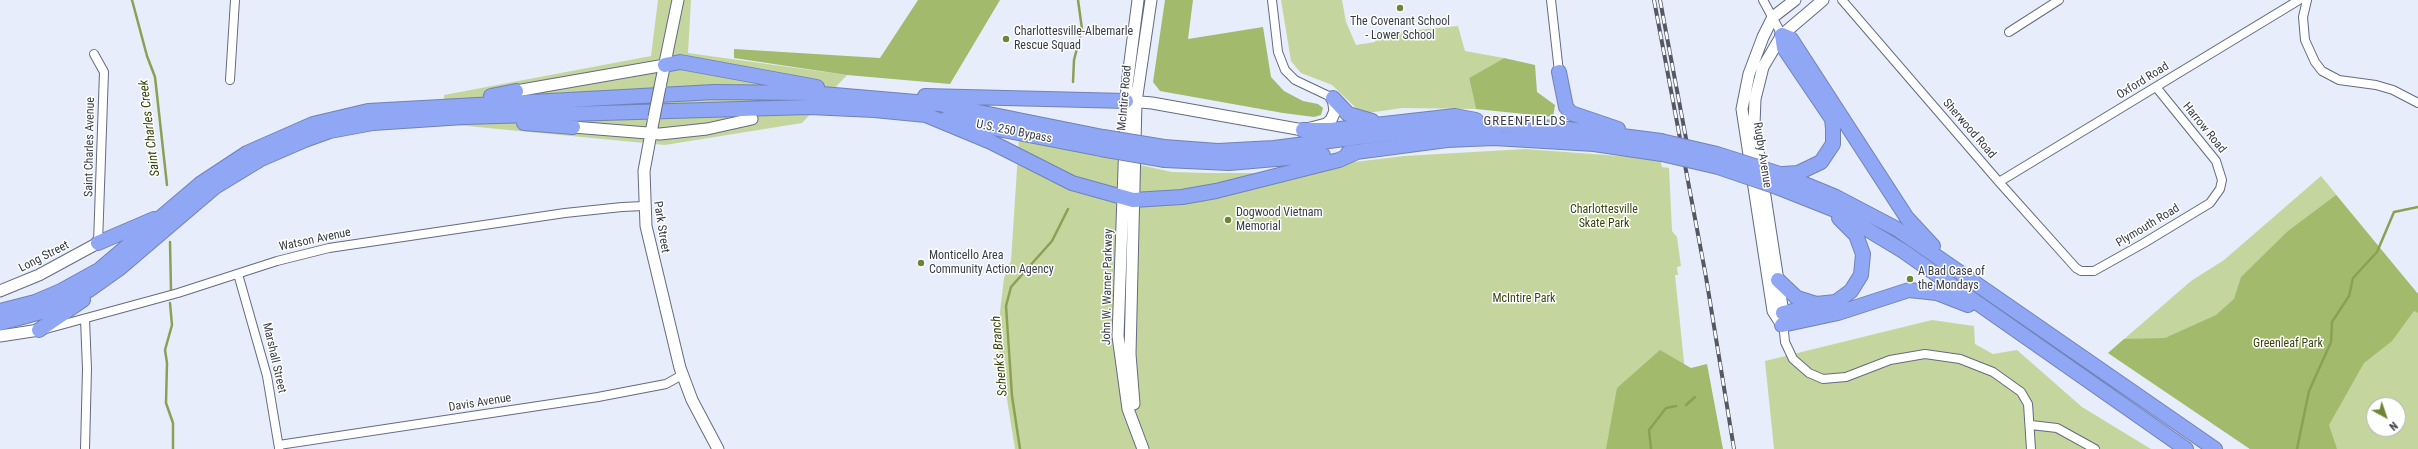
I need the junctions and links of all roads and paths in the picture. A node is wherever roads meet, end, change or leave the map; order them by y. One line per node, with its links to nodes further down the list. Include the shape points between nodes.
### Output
1 (235, 0): 20 (street)
2 (678, 0): 18 (street, Park Street)
3 (1138, 0): 26 (street, via 1133,26)
4 (1151, 0): 26 (street, McIntire Road)
5 (1272, 0): 25 (street, via 1278,52 1284,70 1296,80)
6 (1551, 0): 19 (street)
7 (1763, 0): 14 (street)
8 (1795, 0): 14 (street, Rugby Avenue)
9 (1823, 0): 16 (street, Rugby Avenue)
10 (1842, 0): 44 (street, Sherwood Road)
11 (2059, 0): 15 (street)
12 (2299, 0): 21 (street, Oxford Road)
13 (2307, 0): 27 (street, via 2303,16 2305,40 2309,52 2322,71 2339,80 2392,90)
14 (1773, 17): 16 (street); 60 (street, Rugby Avenue, via 1748,74 1742,109 1773,311)
15 (2009, 32)
16 (1782, 35): 43 (highway, via 1784,48 1832,119 1833,144 1828,154 1812,168); 51 (highway, via 1791,39 1812,69 1907,218); 55 (street, Rugby Avenue, via 1766,61 1760,77 1754,118)
17 (94, 54): 50 (street, Saint Charles Avenue, via 104,72)
18 (665, 65): 22 (street); 23 (highway, via 680,62); 37 (street, Park Street, bridge)
19 (1559, 72): 38 (highway, via 1566,107 1570,113)
20 (230, 80)
21 (2156, 87): 44 (street, Oxford Road); 45 (street, Harrow Road, via 2216,161 2222,180)
22 (516, 91): 28 (highway)
23 (859, 95): 24 (highway); 28 (highway, via 714,92)
24 (884, 98): 26 (highway, via 941,95); 39 (highway, via 968,109)
25 (1333, 98): 33 (highway, via 1348,114 1356,118); 36 (street, via 1335,111 1331,120 1326,124)
26 (1131, 102): 36 (street); 46 (street, John W. Warner Parkway)
27 (2418, 103)
28 (438, 106): 49 (highway, via 368,111 292,132 224,167)
29 (809, 107): 30 (highway); 31 (highway); 32 (highway)
30 (926, 115): 39 (highway, U.S. 250 Bypass); 46 (highway, via 991,142 1072,183)
31 (464, 117): 35 (highway); 54 (highway, via 351,126 284,148 237,172 215,187)
32 (752, 119): 37 (street, via 685,133)
33 (1398, 122): 34 (highway, via 1455,116); 36 (highway, via 1331,130)
34 (1498, 124): 38 (highway); 42 (highway, via 1416,130 1274,148)
35 (573, 127): 37 (street)
36 (1304, 130)
37 (650, 134): 47 (street, Park Street, via 644,171)
38 (1639, 137): 40 (highway)
39 (1102, 143): 42 (highway, bridge)
40 (1661, 147): 41 (highway, via 1494,138 1447,140); 43 (highway, bridge, via 1718,167); 43 (highway, bridge, via 1726,157)
41 (1357, 152): 42 (highway, via 1229,163); 46 (highway, via 1339,160 1216,191 1182,197)
42 (1164, 154)
43 (1779, 180): 48 (highway); 51 (highway, via 1867,212)
44 (1999, 182): 52 (street, Sherwood Road)
45 (2220, 188): 52 (street, Plymouth Road, via 2210,203 2144,243 2094,271)
46 (1128, 199): 68 (street, John W. Warner Parkway, via 1118,336 1128,409)
47 (644, 206): 53 (street, Watson Avenue, via 565,213 403,236 309,253); 65 (street, Park Street, via 650,247)
48 (1825, 206): 57 (highway, via 1856,235 1863,254 1863,265 1857,283 1843,298); 64 (highway, via 1903,251)
49 (160, 216): 50 (highway); 58 (highway, via 118,255 78,282 35,302)
50 (98, 243): 56 (street, Long Street)
51 (1950, 264): 74 (highway)
52 (2081, 271)
53 (238, 274): 59 (street, Watson Avenue); 67 (street, Marshall Street, via 268,376)
54 (111, 275): 61 (highway, via 68,302 23,318); 62 (highway, via 70,310)
55 (1778, 280): 57 (highway, via 1797,298 1816,304); 60 (street, Rugby Avenue)
56 (0, 291)
57 (1826, 304): 60 (highway)
58 (0, 311)
59 (85, 319): 62 (street, Watson Avenue); 69 (street)
60 (1783, 319): 64 (highway, via 1856,307 1894,294 1922,290 1958,300); 66 (street, via 1788,350 1793,359 1809,373 1823,379 1846,377 1890,360 1912,356 1942,356 1977,364 2008,381 2021,392 2028,404)
61 (0, 323)
62 (40, 330): 63 (street, Watson Avenue)
63 (0, 336)
64 (2032, 342): 73 (highway)
65 (682, 375): 67 (street, Davis Avenue, via 666,384 598,397); 70 (street, Park Street, via 702,421)
66 (2031, 425): 71 (street); 72 (street, via 2057,428)
67 (279, 447)
68 (1143, 448)
69 (85, 449)
70 (718, 449)
71 (2031, 449)
72 (2095, 449)
73 (2186, 449)
74 (2215, 449)

